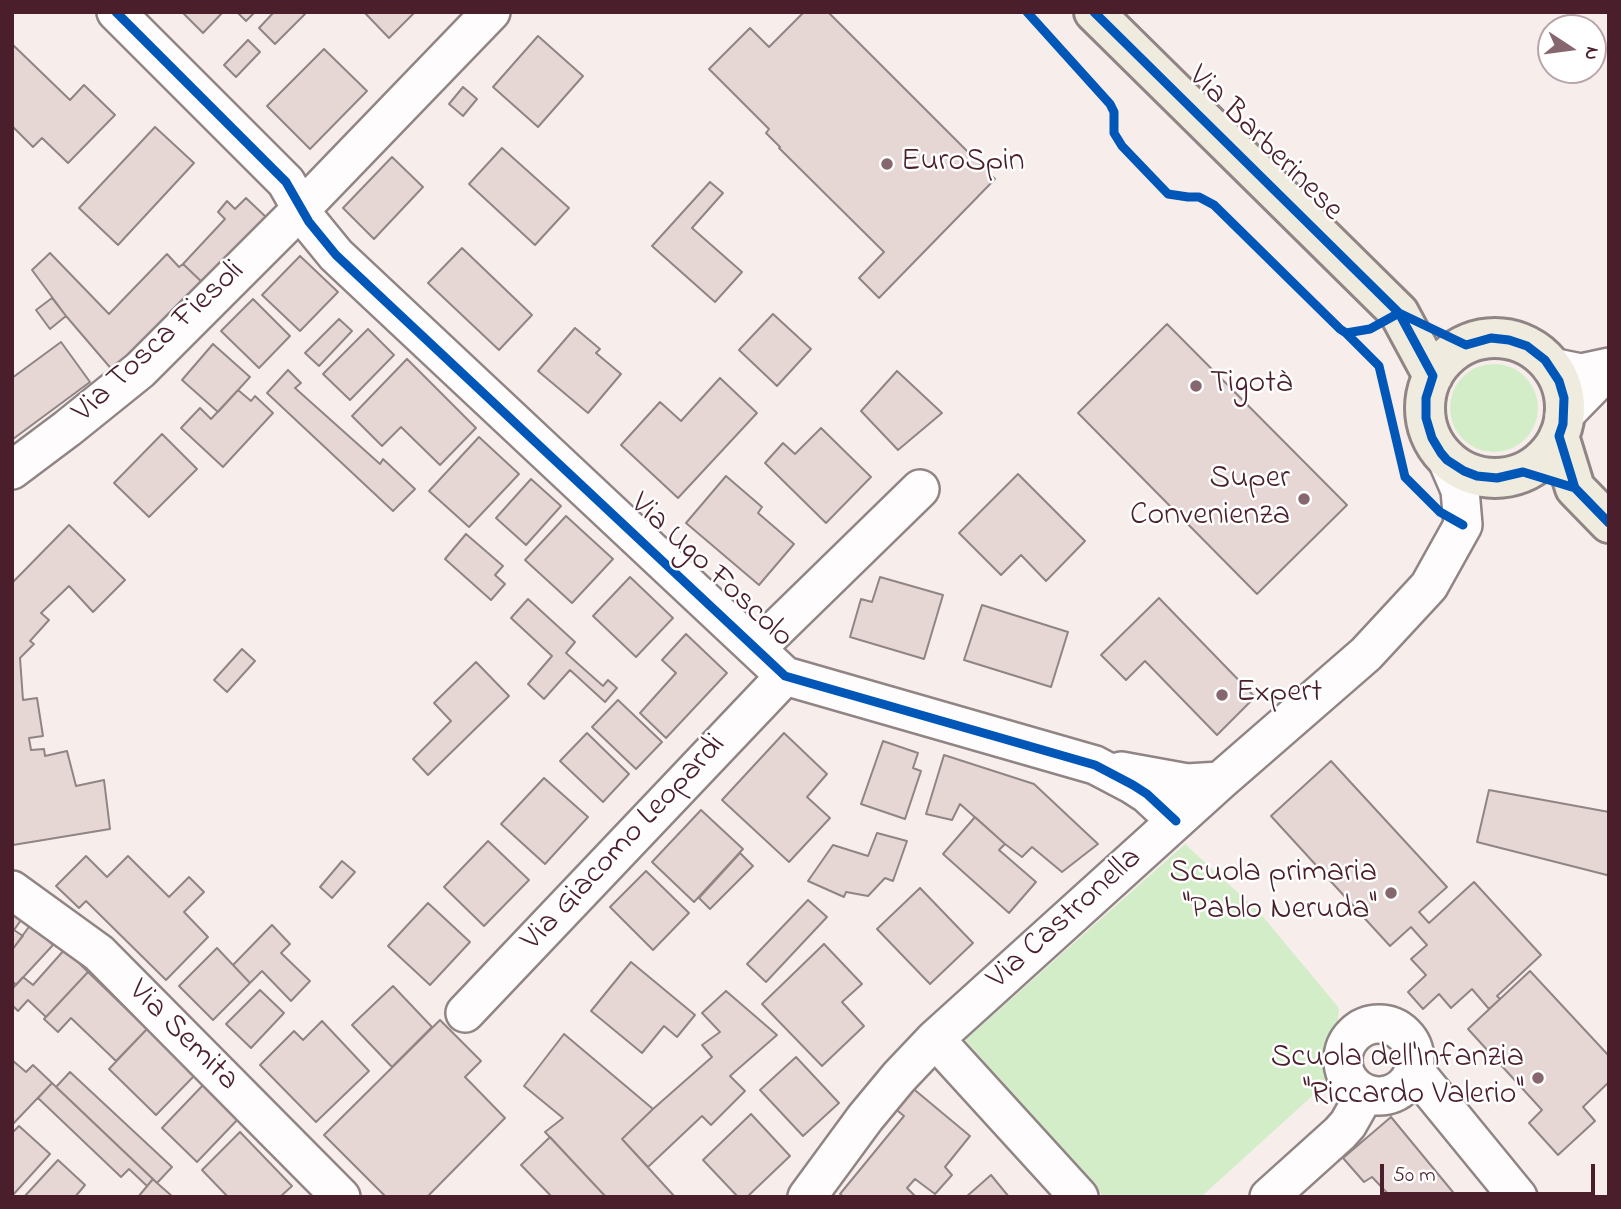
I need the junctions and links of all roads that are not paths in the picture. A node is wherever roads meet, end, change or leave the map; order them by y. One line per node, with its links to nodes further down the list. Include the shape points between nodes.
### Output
1 (116, 12): 4 (street, via 286,182)
2 (491, 12): 4 (street, Via Tosca Fiesoli)
3 (1094, 12): 5 (main road, Via Barberinese)
4 (302, 208): 12 (street, Via Tosca Fiesoli, via 140,370); 17 (street, Via Ugo Foscolo, via 336,255)
5 (1399, 313): 6 (main road, Via Barberinese); 9 (main road, Via Barberinese)
6 (1466, 345): 7 (main road, via 1491,338 1509,340 1539,354); 9 (main road, via 1447,357)
7 (1551, 368): 8 (street, via 1581,373); 10 (main road, via 1562,390)
8 (1609, 368): 10 (street)
9 (1433, 376): 11 (main road, via 1426,418 1432,438)
10 (1561, 426): 13 (main road, via 1553,447); 14 (main road)
11 (1447, 460): 13 (main road, via 1485,478); 20 (street, Via Castronella, via 1460,491 1463,525 1429,586 1366,654)
12 (12, 470)
13 (1523, 472): 14 (main road)
14 (1576, 488): 16 (main road)
15 (920, 489): 17 (street, Via Ugo Foscolo)
16 (1609, 523)
17 (757, 648): 18 (street, Via Ugo Foscolo)
18 (785, 676): 19 (street, Via Ugo Foscolo); 23 (street, Via Giacomo Leopardi)
19 (1095, 765): 20 (street, Via Ugo Foscolo, via 1187,783); 21 (street, Via Ugo Foscolo, via 1147,794)
20 (1220, 781): 21 (street, Via Castronella)
21 (1176, 821): 24 (street, Via Castronella)
22 (12, 890): 27 (street, Via Semita, via 99,953)
23 (464, 1013)
24 (934, 1039): 28 (street, Via Castronella, via 865,1118); 29 (street)
25 (1414, 1070): 26 (street, via 1391,1095); 26 (street, via 1415,1056 1402,1032 1375,1024 1363,1028 1349,1040 1343,1065 1351,1084); 31 (street)
26 (1365, 1094): 30 (street, via 1340,1133)
27 (341, 1197)
28 (807, 1197)
29 (1079, 1197)
30 (1269, 1197)
31 (1518, 1197)

